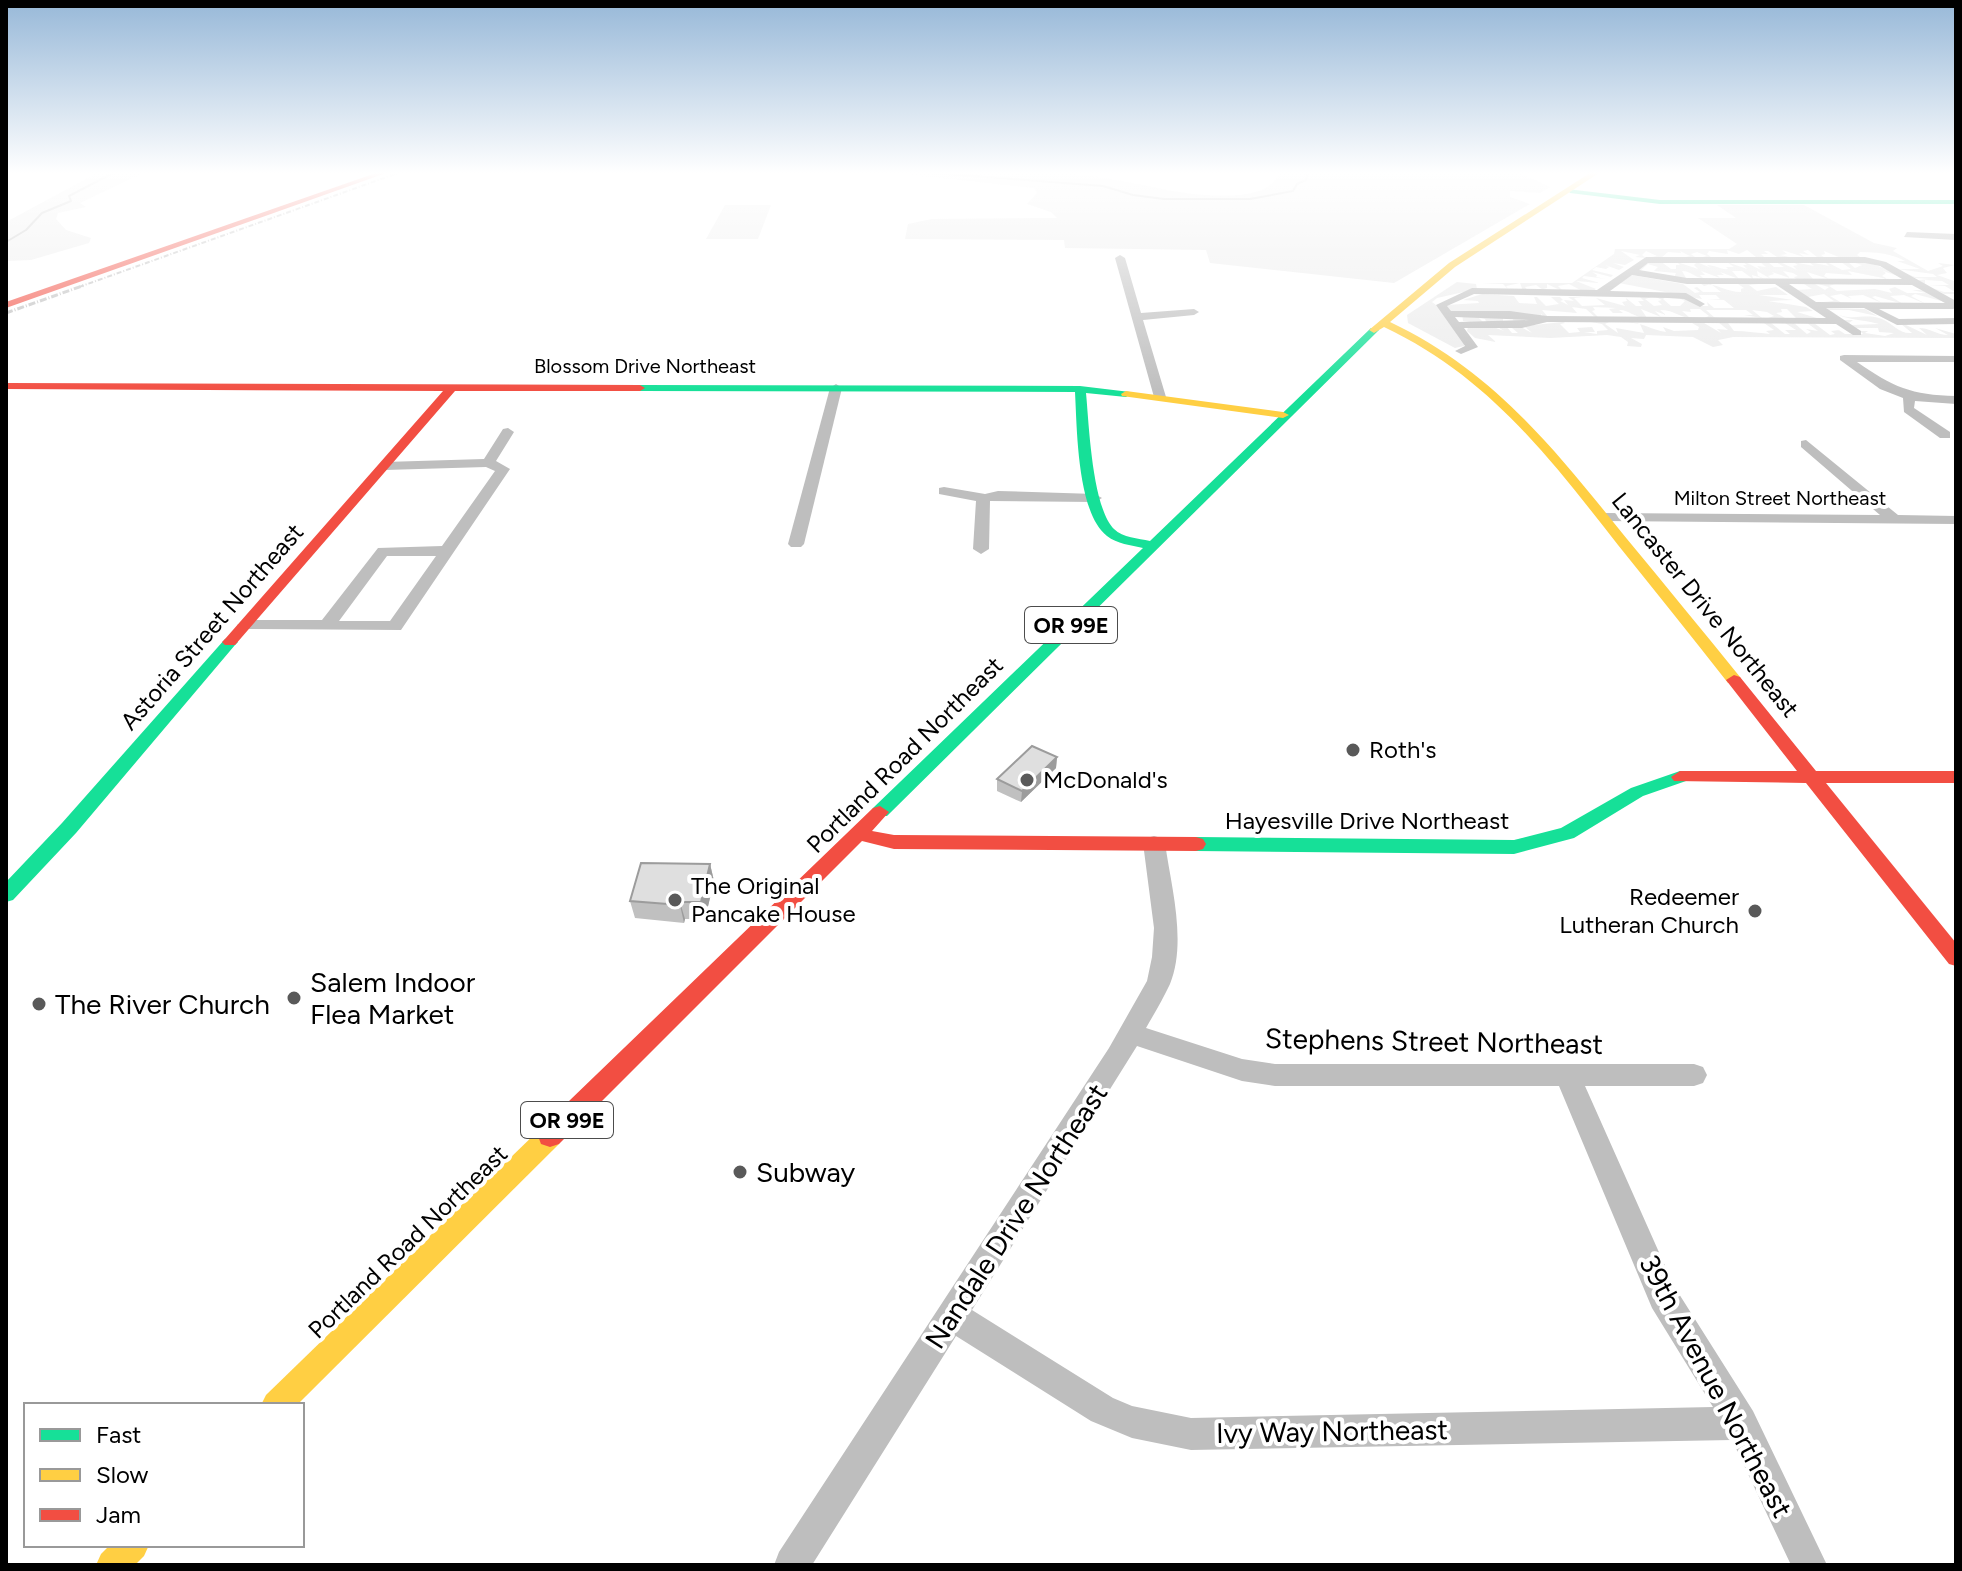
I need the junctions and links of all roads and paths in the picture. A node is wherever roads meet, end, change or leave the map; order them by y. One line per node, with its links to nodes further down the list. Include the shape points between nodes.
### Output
1 (173, 246): 11 (street)
2 (1482, 246): 21 (street, Portland Road Northeast / OR 99E)
3 (1120, 258): 17 (street)
4 (1628, 271): 5 (street, via 1673,281); 6 (street, via 1646,260 1865,260); 7 (street)
5 (1777, 281): 6 (street); 12 (street)
6 (1915, 282): 13 (street)
7 (1613, 283): 8 (street); 9 (street)
8 (1597, 295): 9 (street); 16 (street, via 1472,291 1441,305)
9 (1668, 295): 10 (street)
10 (1700, 304)
11 (6, 305)
12 (1813, 305): 14 (street); 19 (street)
13 (1956, 305): 14 (street)
14 (1866, 306): 20 (street, via 1893,321)
15 (1194, 312): 17 (street)
16 (1448, 314): 18 (street); 22 (street)
17 (1137, 317): 31 (street)
18 (1547, 319): 19 (street); 22 (street, via 1522,325)
19 (1839, 321): 23 (street)
20 (1956, 321)
21 (1382, 322): 24 (street, Portland Road Northeast / OR 99E); 25 (street, Lancaster Drive Northeast)
22 (1457, 325): 25 (street, via 1472,347)
23 (1857, 333)
24 (1354, 347): 25 (street, via 1401,343); 34 (street, Portland Road Northeast / OR 99E)
25 (1454, 354): 43 (street, Lancaster Drive Northeast, via 1532,428)
26 (1956, 359): 32 (street, via 1844,358)
27 (6, 386): 28 (street, Blossom Drive Northeast)
28 (452, 387): 29 (street, Blossom Drive Northeast); 39 (street, Astoria Street Northeast)
29 (836, 388): 30 (street, Blossom Drive Northeast); 46 (street)
30 (1080, 389): 31 (street, Blossom Drive Northeast); 42 (street)
31 (1160, 397): 34 (street, Blossom Drive Northeast)
32 (1909, 399): 33 (street); 36 (street, via 1908,409)
33 (1956, 400)
34 (1283, 415): 47 (street, Portland Road Northeast / OR 99E)
35 (508, 432): 38 (street)
36 (1945, 435)
37 (1806, 444): 44 (street)
38 (488, 463): 39 (street); 49 (street, via 503,469)
39 (385, 466): 50 (street, Astoria Street Northeast)
40 (944, 491): 41 (street)
41 (985, 498): 42 (street); 48 (street)
42 (1095, 498): 47 (street, via 1107,530)
43 (1605, 517): 44 (street, Milton Street Northeast); 52 (street, Lancaster Drive Northeast)
44 (1894, 519): 45 (street, Milton Street Northeast)
45 (1956, 520)
46 (796, 544)
47 (1151, 545): 54 (street, Portland Road Northeast / OR 99E)
48 (981, 549)
49 (448, 551): 51 (street, via 383,551); 51 (street, via 395,626)
50 (245, 625): 51 (street); 56 (street, Astoria Street Northeast)
51 (327, 625)
52 (1809, 776): 53 (street, Hayesville Drive Northeast); 55 (street, Hayesville Drive Northeast, via 1663,780 1626,795 1572,831 1514,847); 57 (street, Lancaster Drive Northeast)
53 (1956, 777)
54 (858, 834): 55 (street, Hayesville Drive Northeast, via 894,842); 62 (street, Portland Road Northeast / OR 99E)
55 (1154, 843): 58 (street, Nandale Drive Northeast, via 1164,957 1159,982)
56 (6, 895)
57 (1956, 958)
58 (1132, 1034): 59 (street, Stephens Street Northeast, via 1242,1070 1275,1075); 61 (street, Nandale Drive Northeast)
59 (1567, 1075): 60 (street, Stephens Street Northeast); 63 (street, 39th Avenue Northeast, via 1663,1297)
60 (1694, 1075)
61 (953, 1316): 63 (street, Ivy Way Northeast, via 1102,1410 1191,1434); 66 (street, Nandale Drive Northeast)
62 (278, 1403)
63 (1741, 1423): 67 (street, 39th Avenue Northeast)
64 (131, 1547): 65 (street)
65 (112, 1565)
66 (792, 1565)
67 (1809, 1565)

